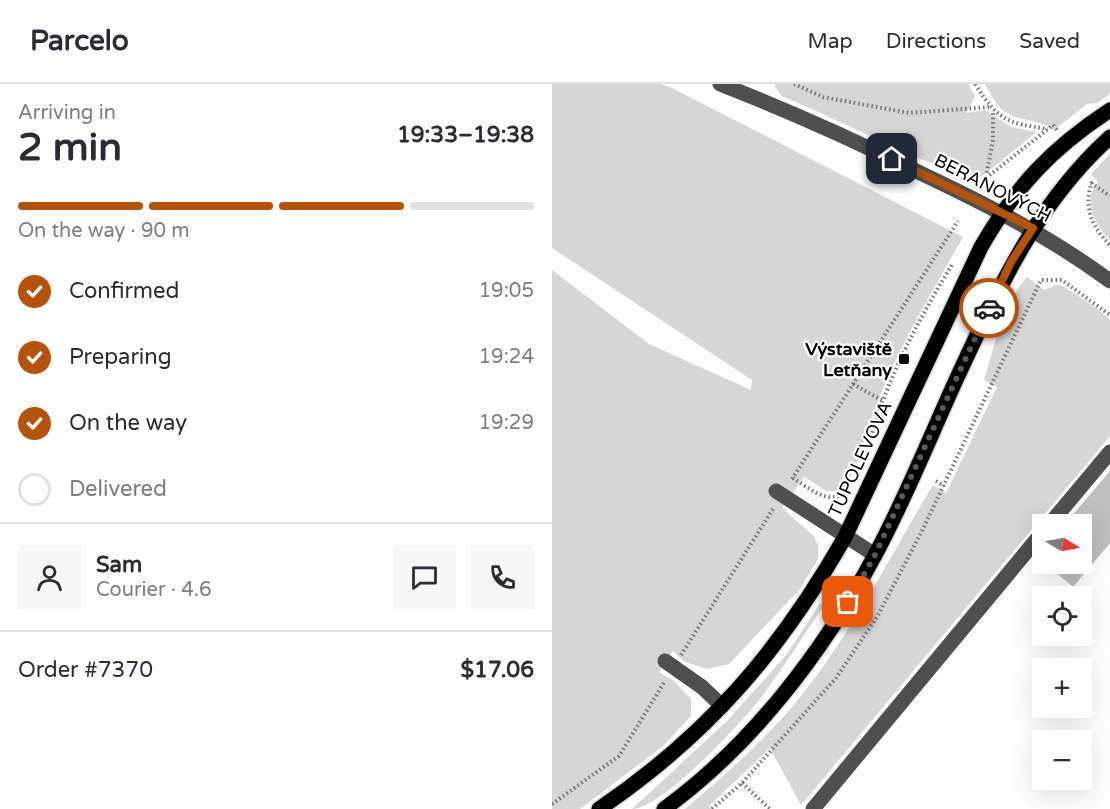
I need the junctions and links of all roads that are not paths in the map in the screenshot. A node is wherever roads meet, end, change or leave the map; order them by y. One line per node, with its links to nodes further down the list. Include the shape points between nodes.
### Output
1 (720, 84): 4 (street, BERANOVÝCH, via 808,118)
2 (1110, 110): 4 (main road, TUPOLEVOVA, via 1059,146)
3 (1110, 137): 5 (main road, via 1077,168)
4 (1001, 212): 5 (street, BERANOVÝCH); 10 (main road, TUPOLEVOVA)
5 (1033, 228): 6 (street, BERANOVÝCH); 12 (main road, via 1004,277)
6 (1110, 281)
7 (1109, 454): 9 (street)
8 (780, 493): 10 (street)
9 (1059, 514)
10 (845, 537): 12 (street); 14 (main road, TUPOLEVOVA, via 785,632)
11 (1032, 545): 19 (street)
12 (875, 555): 18 (main road, via 819,646 768,711 717,764)
13 (672, 660): 14 (street)
14 (722, 706): 15 (main road, TUPOLEVOVA)
15 (640, 782): 16 (main road, TUPOLEVOVA); 17 (street, TUPOLEVOVA)
16 (599, 809)
17 (608, 809)
18 (664, 809)
19 (813, 809)

